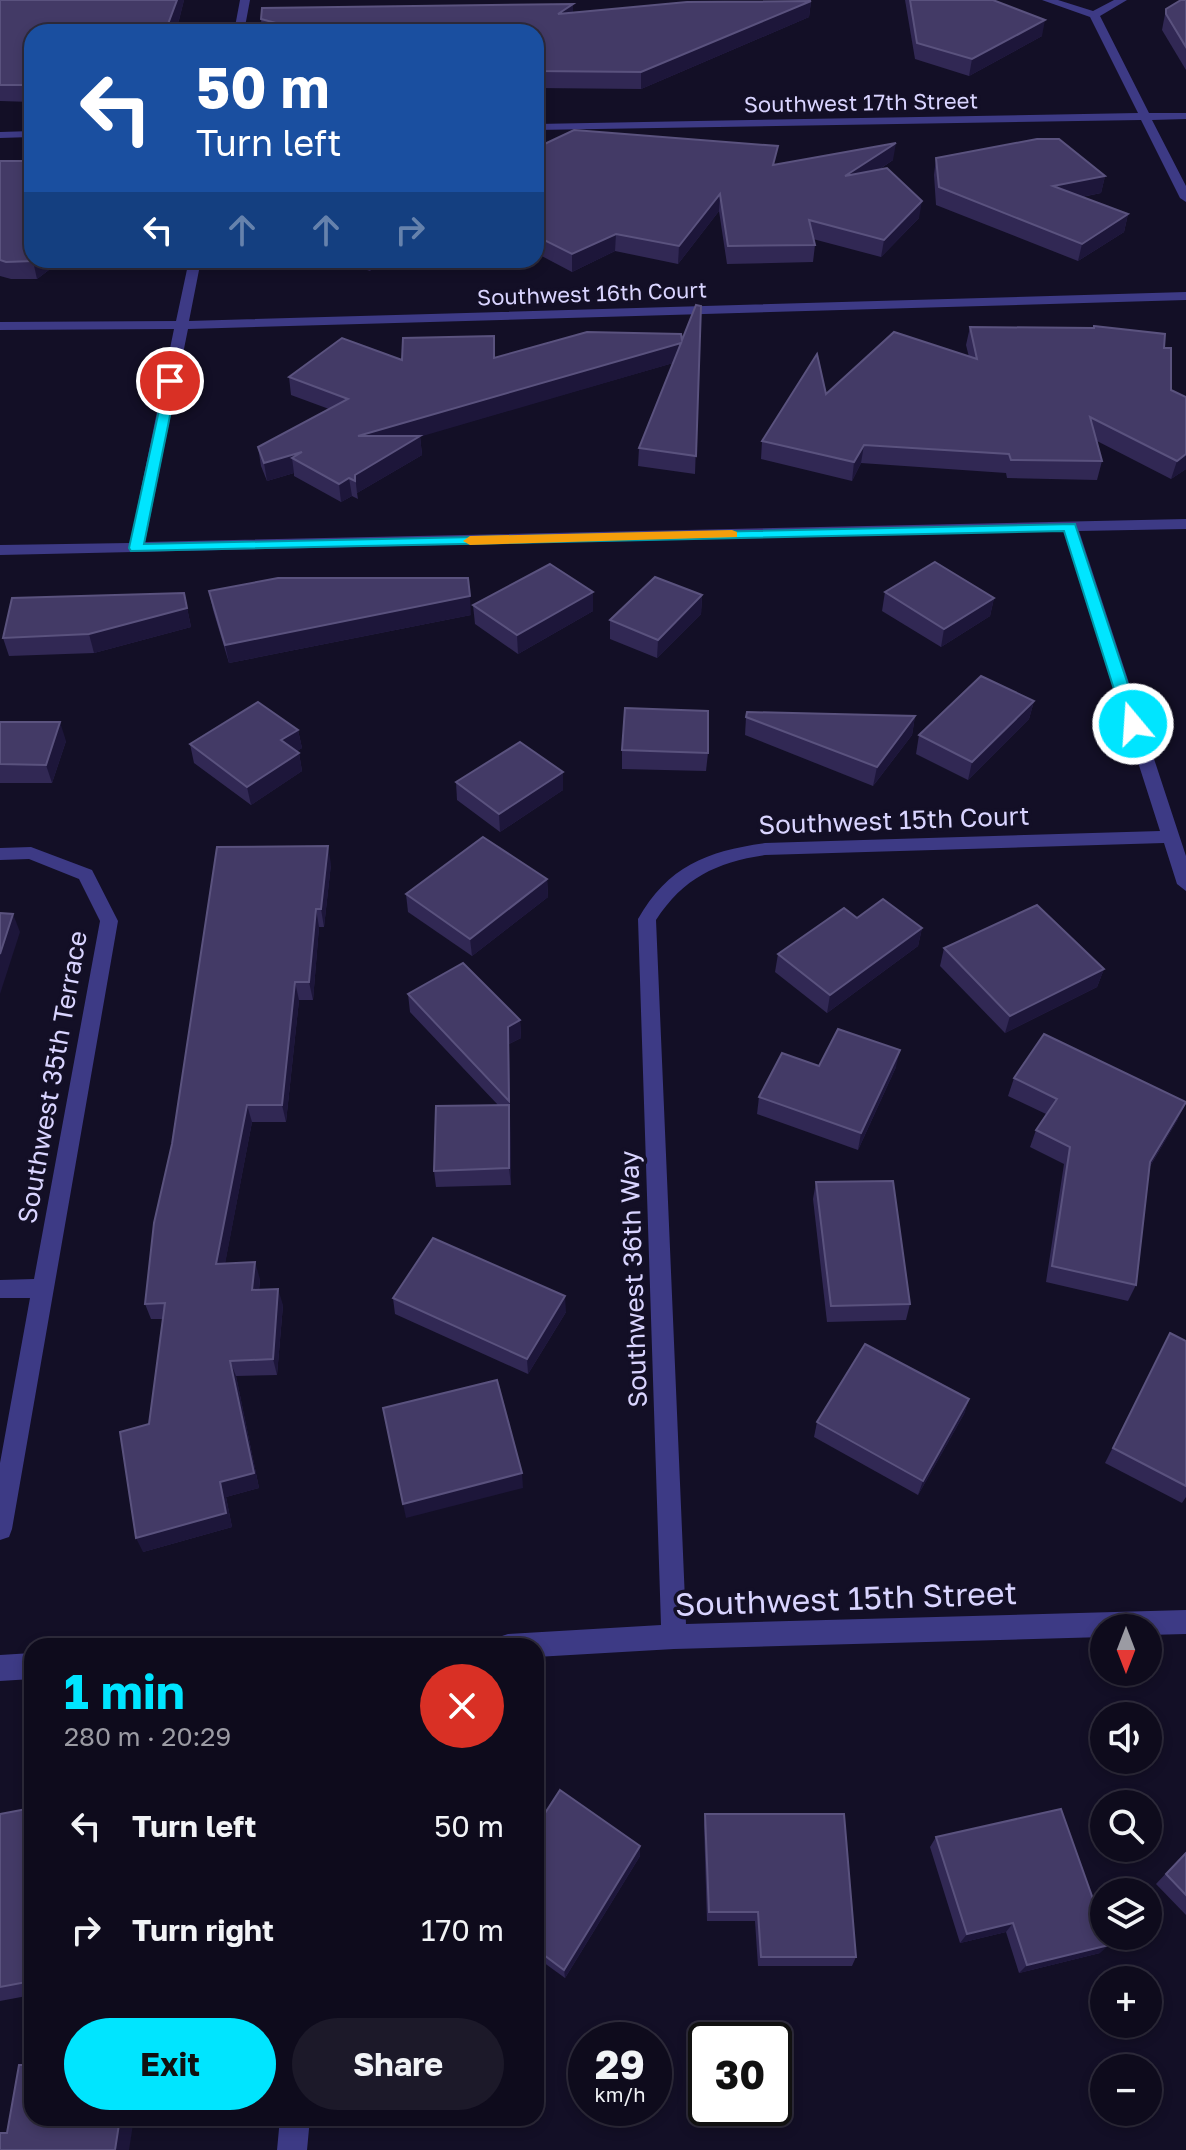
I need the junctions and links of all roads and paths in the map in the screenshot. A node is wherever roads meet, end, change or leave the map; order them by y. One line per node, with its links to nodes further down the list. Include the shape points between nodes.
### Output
1 (245, 0): 5 (street)
2 (1047, 0): 4 (street)
3 (1122, 0): 4 (street)
4 (1094, 15): 7 (street)
5 (240, 24)
6 (1186, 116): 7 (street, Southwest 17th Street)
7 (1144, 118): 8 (street, Southwest 17th Street); 11 (street)
8 (544, 127)
9 (24, 134): 10 (street)
10 (0, 135)
11 (1186, 198)
12 (193, 268): 14 (street)
13 (1186, 296): 14 (street, Southwest 16th Court)
14 (182, 325): 15 (street, Southwest 16th Court); 18 (street)
15 (0, 326)
16 (1186, 524): 17 (street)
17 (1070, 527): 18 (street); 20 (street)
18 (136, 548): 19 (street)
19 (0, 550)
20 (1169, 837): 22 (street); 23 (street, Southwest 15th Court, via 736,853 670,887)
21 (0, 854): 24 (street, Southwest 35th Terrace, via 31,853 86,875 109,921)
22 (1186, 884)
23 (647, 919): 28 (street, Southwest 36th Way)
24 (41, 1288): 25 (street); 26 (street, Southwest 35th Terrace)
25 (0, 1289)
26 (0, 1529)
27 (1186, 1622): 28 (street, Southwest 15th Street)
28 (674, 1637): 29 (street, Southwest 15th Street)
29 (544, 1644)
30 (24, 1666): 31 (street)
31 (0, 1668)
32 (294, 2126): 33 (street)
33 (292, 2150)

